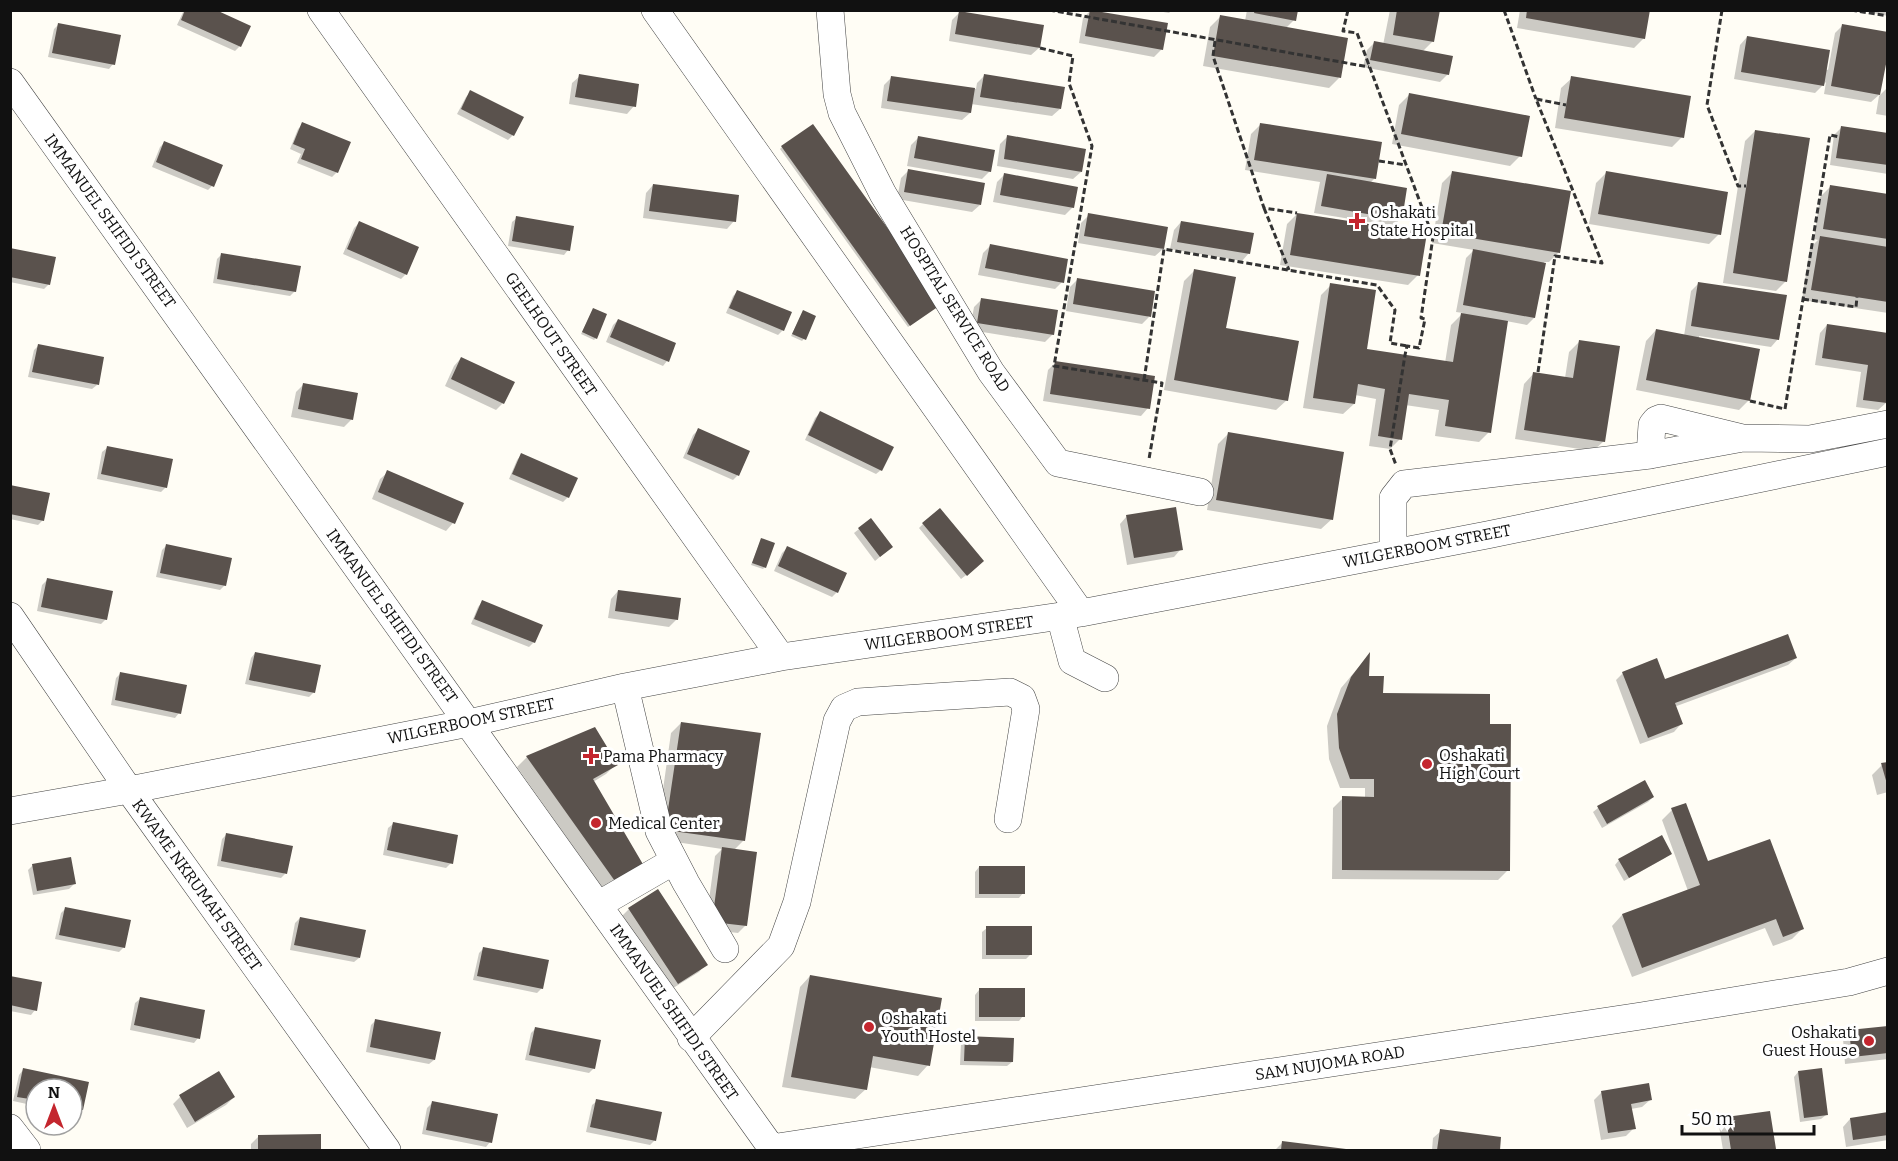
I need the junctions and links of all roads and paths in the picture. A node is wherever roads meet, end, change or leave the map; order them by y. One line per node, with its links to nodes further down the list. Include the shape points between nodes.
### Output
1 (321, 10): 37 (street, GEELHOUT STREET)
2 (655, 10): 35 (street)
3 (830, 10): 33 (street, HOSPITAL SERVICE ROAD, via 842,113 883,194 991,372 1058,463)
4 (1049, 10): 10 (path)
5 (1348, 10): 12 (path, via 1343,31 1357,33)
6 (1504, 10): 14 (path)
7 (1722, 10): 19 (path, via 1707,105 1738,186)
8 (1851, 10): 9 (path)
9 (1887, 16)
10 (1215, 40): 12 (path); 20 (path, via 1213,56)
11 (1040, 48): 27 (path, via 1073,56 1069,83 1092,146 1054,366)
12 (1369, 67): 18 (path)
13 (10, 82): 40 (street, IMMANUEL SHIFIDI STREET)
14 (1536, 99): 15 (path); 26 (path, via 1602,263 1554,256)
15 (1566, 105)
16 (1840, 137): 24 (path, via 1830,135)
17 (1379, 161): 18 (path)
18 (1406, 165): 25 (path, via 1433,237 1419,348)
19 (1746, 186)
20 (1264, 208): 21 (path); 22 (path)
21 (1297, 213)
22 (1288, 270): 25 (path, via 1377,285 1395,310 1390,343); 27 (path, via 1164,249)
23 (1857, 297): 24 (path, via 1856,307)
24 (1803, 299): 28 (path, via 1785,409)
25 (1407, 345): 32 (path, via 1390,449)
26 (1538, 372)
27 (1144, 380): 31 (path, via 1162,383)
28 (1750, 400)
29 (1887, 424): 32 (street, via 1810,439 1743,438 1650,455)
30 (1887, 452): 34 (street, WILGERBOOM STREET)
31 (1148, 466)
32 (1404, 484): 34 (street, via 1393,498)
33 (1200, 492)
34 (1393, 553): 35 (street, WILGERBOOM STREET)
35 (1070, 614): 37 (street, WILGERBOOM STREET); 38 (street, via 1072,661)
36 (10, 616): 41 (street, KWAME NKRUMAH STREET)
37 (781, 657): 39 (street, WILGERBOOM STREET)
38 (1105, 678)
39 (625, 687): 40 (street, WILGERBOOM STREET); 44 (street, via 659,831)
40 (469, 723): 41 (street, WILGERBOOM STREET); 45 (street, IMMANUEL SHIFIDI STREET)
41 (129, 790): 42 (street, WILGERBOOM STREET); 52 (street, KWAME NKRUMAH STREET)
42 (10, 811)
43 (1008, 819): 48 (street, via 1026,710 1022,698 1010,692 858,702 844,708 837,721 796,902 781,946)
44 (674, 861): 45 (street); 46 (street)
45 (598, 905): 48 (street, IMMANUEL SHIFIDI STREET)
46 (725, 949)
47 (1887, 971): 50 (street, SAM NUJOMA ROAD, via 1849,982 1652,1014)
48 (691, 1038): 50 (street, IMMANUEL SHIFIDI STREET)
49 (10, 1128): 51 (street)
50 (772, 1149)
51 (27, 1150)
52 (387, 1150)

